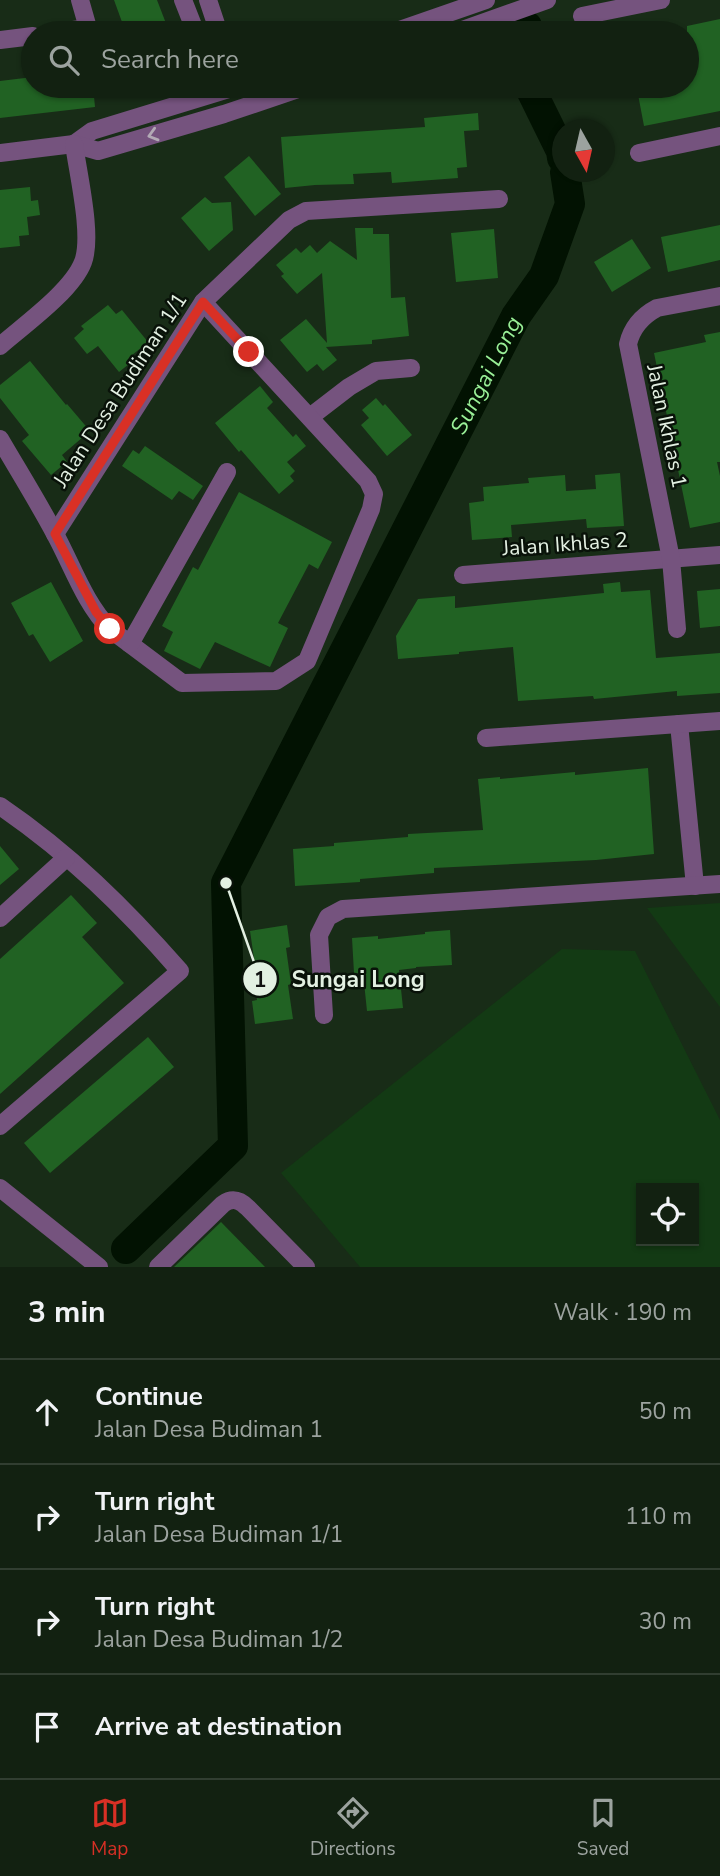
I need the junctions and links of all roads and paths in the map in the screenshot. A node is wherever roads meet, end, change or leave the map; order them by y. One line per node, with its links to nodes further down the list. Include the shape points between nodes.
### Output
1 (80, 0): 8 (street)
2 (183, 0): 9 (street)
3 (208, 0): 10 (street)
4 (486, 0): 11 (street)
5 (547, 0): 12 (street)
6 (662, 0): 7 (street)
7 (582, 16)
8 (86, 21)
9 (191, 21)
10 (215, 21)
11 (426, 21)
12 (488, 21)
13 (21, 37): 14 (street)
14 (0, 40)
15 (184, 98): 21 (street)
16 (202, 98): 21 (street)
17 (228, 98): 22 (street, via 227,108)
18 (237, 98): 20 (street)
19 (272, 98): 20 (street)
20 (257, 103): 22 (street)
21 (176, 106): 24 (street, via 92,131)
22 (219, 115): 24 (street, one-way to 24, via 98,151)
23 (720, 136): 26 (street)
24 (74, 144): 25 (street); 30 (street, via 87,231 83,262 58,295)
25 (0, 153)
26 (639, 153)
27 (499, 200): 29 (street, Jalan Desa Budiman 1/1, via 306,211 289,220)
28 (720, 296): 37 (street, Jalan Ikhlas 1, via 651,311 636,323 628,344)
29 (203, 302): 32 (street); 35 (street, Jalan Desa Budiman 1/1)
30 (0, 345)
31 (411, 368): 32 (street, via 376,371)
32 (310, 417): 40 (street, via 368,481 374,494 307,661 276,681 182,683)
33 (0, 439): 35 (street)
34 (227, 472): 40 (street)
35 (55, 534): 40 (street, via 96,612)
36 (720, 555): 37 (street, Jalan Ikhlas 2)
37 (671, 559): 38 (street, Jalan Ikhlas 2); 39 (street, Jalan Ikhlas 1)
38 (463, 575)
39 (677, 629)
40 (131, 644)
41 (720, 721): 42 (street)
42 (679, 723): 43 (street); 47 (street)
43 (486, 738)
44 (0, 806): 45 (street)
45 (66, 858): 48 (street); 50 (street, via 99,884 180,971)
46 (720, 884): 47 (street)
47 (695, 886): 49 (street, via 343,909 328,918 319,935)
48 (0, 918)
49 (324, 1015)
50 (0, 1126)
51 (0, 1188): 52 (street)
52 (99, 1267)
53 (159, 1267): 54 (street, via 232,1200 243,1202)
54 (306, 1267)

